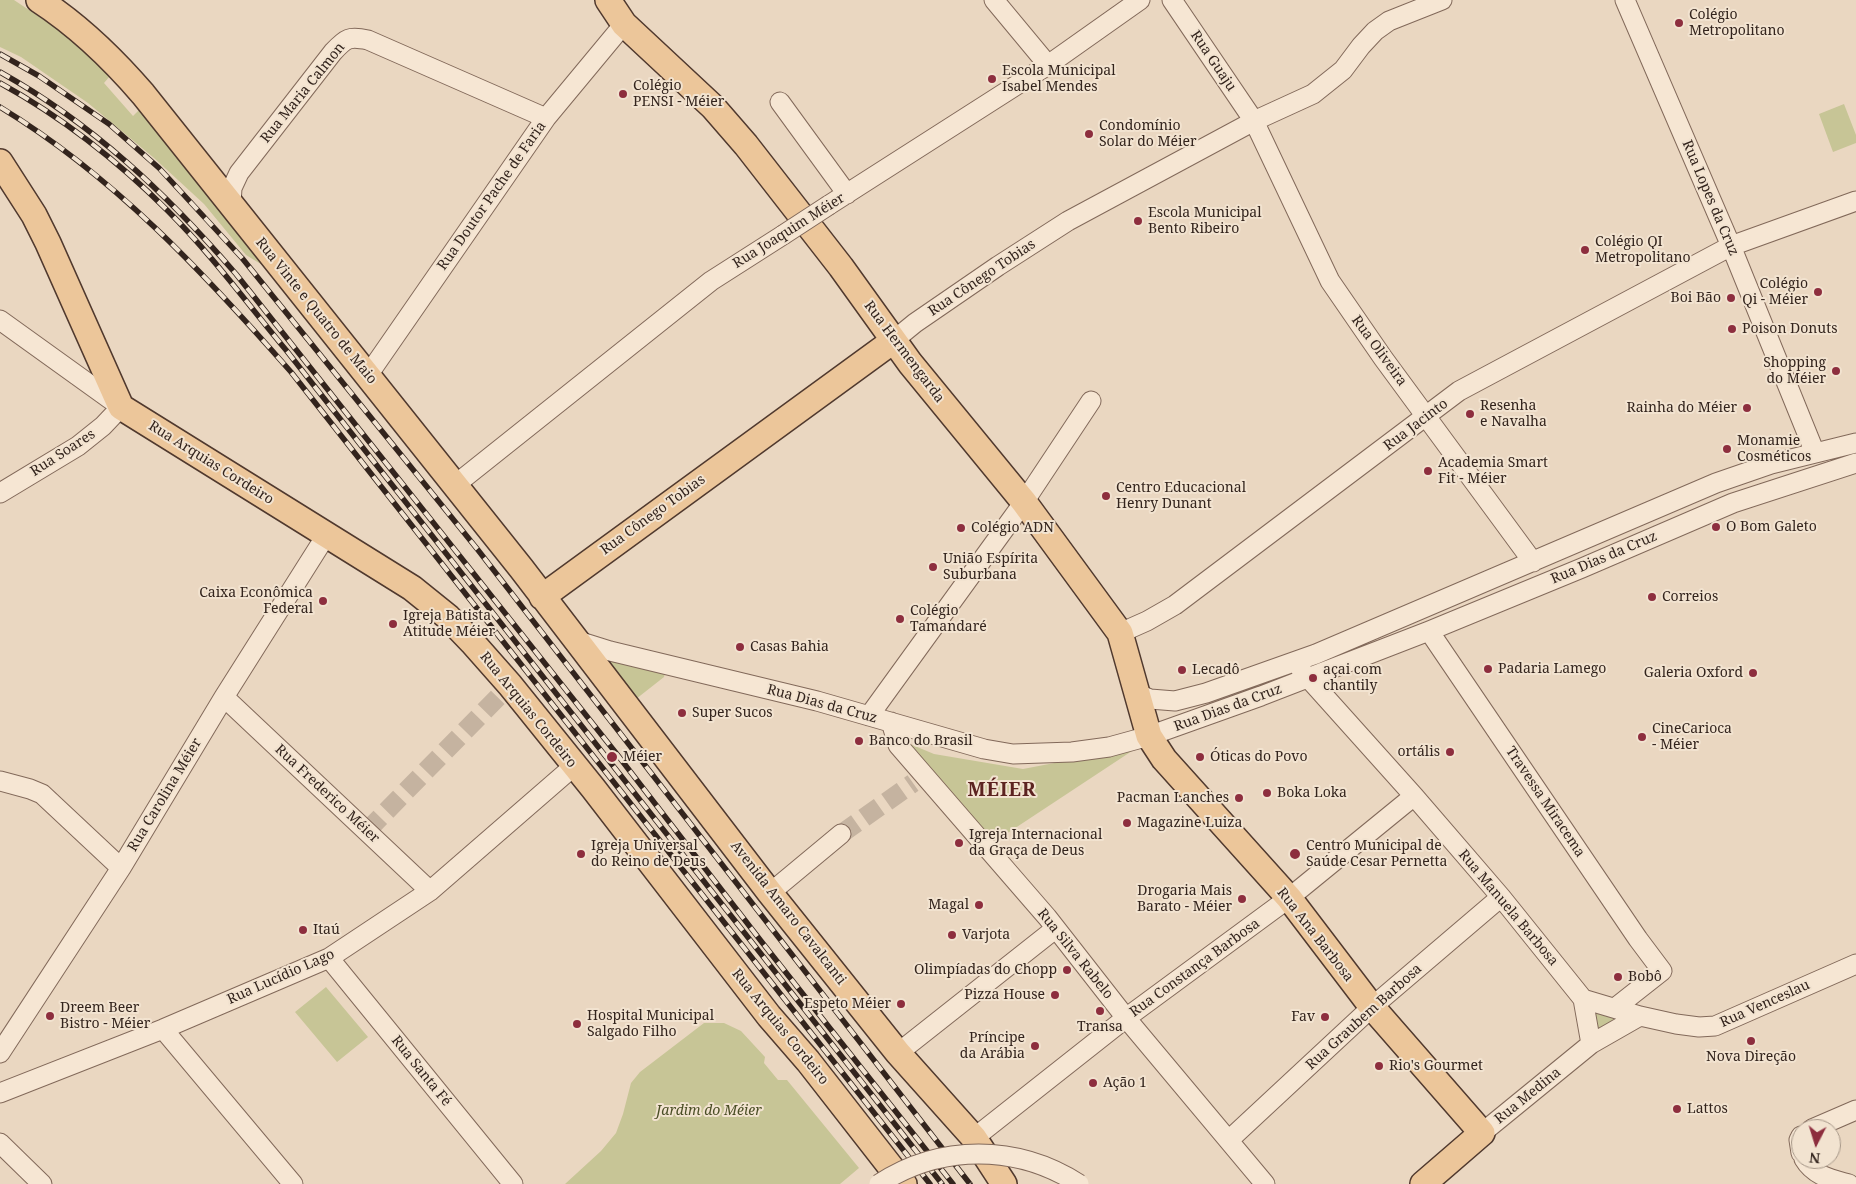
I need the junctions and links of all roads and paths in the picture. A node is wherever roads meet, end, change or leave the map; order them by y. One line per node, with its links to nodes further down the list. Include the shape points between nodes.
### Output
1 (39, 0): 16 (main road, Rua Vinte e Quatro de Maio, via 114,61)
2 (608, 0): 8 (main road, Rua Hermengarda)
3 (994, 0): 9 (street)
4 (1172, 0): 12 (street, Rua Guaju)
5 (1442, 0): 12 (street, Rua Cônego Tobias, via 1389,21 1375,31 1343,70 1313,94)
6 (1625, 0): 17 (street, Rua Lopes da Cruz)
7 (1137, 1): 9 (street, Rua Joaquim Méier)
8 (624, 24): 11 (street, Rua Doutor Pache de Faria); 19 (main road, Rua Hermengarda, via 713,107 735,132 841,267)
9 (1048, 65): 14 (street, Rua Joaquim Méier)
10 (780, 102): 14 (street)
11 (546, 118): 16 (street, Rua Maria Calmon, via 368,40 348,38 333,52 239,173 232,188); 20 (street, Rua Doutor Pache de Faria)
12 (1254, 121): 19 (street, Rua Cônego Tobias, via 1068,221); 23 (street, Rua Oliveira, via 1330,281)
13 (0, 162): 22 (main road, via 20,190 48,242)
14 (847, 194): 27 (street, Rua Joaquim Méier, bridge, via 711,281)
15 (1856, 201): 17 (street, Rua Jacinto)
16 (231, 204): 20 (main road, Rua Vinte e Quatro de Maio)
17 (1731, 246): 23 (street, Rua Jacinto, via 1459,391); 25 (street, Rua Lopes da Cruz)
18 (0, 320): 22 (street)
19 (893, 341): 29 (main road, Rua Hermengarda); 32 (main road, Rua Cônego Tobias)
20 (368, 375): 27 (main road, Rua Vinte e Quatro de Maio)
21 (1091, 401): 29 (street)
22 (121, 407): 28 (street, Rua Soares, via 78,446); 30 (main road, Rua Arquias Cordeiro)
23 (1427, 416): 31 (street, Rua Oliveira); 34 (street, Rua Jacinto, via 1175,604)
24 (1856, 443): 25 (street, Rua Dias da Cruz)
25 (1815, 453): 31 (street, Rua Dias da Cruz, via 1716,483)
26 (1856, 463): 33 (street, Rua Dias da Cruz, via 1733,502)
27 (455, 485): 32 (main road, Rua Vinte e Quatro de Maio)
28 (0, 493)
29 (1024, 502): 34 (main road, Rua Hermengarda); 40 (street)
30 (327, 534): 39 (street, Rua Carolina Méier); 43 (main road, Rua Arquias Cordeiro, via 412,588 448,617 510,685)
31 (1533, 562): 36 (street, Rua Dias da Cruz)
32 (542, 597): 35 (main road, Rua Vinte e Quatro de Maio)
33 (1429, 631): 37 (street, Rua Dias da Cruz); 57 (street, Travessa Miracema, via 1662,971)
34 (1120, 633): 38 (main road, Rua Hermengarda)
35 (576, 640): 40 (street, Rua Dias da Cruz); 49 (main road, Avenida Amaro Cavalcanti)
36 (1293, 662): 37 (street, Rua Manuela Barbosa); 38 (street, Rua Dias da Cruz, via 1175,701 1150,699)
37 (1309, 678): 42 (street, Rua Dias da Cruz); 45 (street, Rua Manuela Barbosa)
38 (1138, 694): 42 (main road, Rua Hermengarda)
39 (224, 697): 47 (street, Rua Carolina Méier); 48 (street, Rua Frederico Méier)
40 (869, 716): 41 (street, Rua Dias da Cruz)
41 (891, 722): 42 (street, Rua Dias da Cruz, via 984,749 1013,754 1072,752 1109,747); 52 (street, Rua Silva Rabelo, via 898,745 919,780)
42 (1149, 736): 51 (main road, Rua Ana Barbosa, via 1164,760)
43 (574, 766): 48 (street, Rua Lucídio Lago); 76 (main road, Rua Arquias Cordeiro)
44 (0, 781): 47 (street, via 42,794)
45 (1414, 796): 50 (street, Rua Manuela Barbosa); 51 (street, Rua Constança Barbosa)
46 (841, 834): 49 (street)
47 (120, 868): 62 (street, Rua Carolina Méier)
48 (430, 891): 53 (street, Rua Lucídio Lago)
49 (770, 892): 63 (main road, Avenida Amaro Cavalcanti)
50 (1501, 897): 55 (street, Rua Manuela Barbosa); 56 (street, Rua Graubem Barbosa)
51 (1289, 898): 56 (main road, Rua Ana Barbosa); 59 (street, Rua Constança Barbosa)
52 (1055, 929): 59 (street, Rua Silva Rabelo); 63 (street)
53 (329, 958): 60 (street, Rua Lucídio Lago); 74 (street, Rua Santa Fé)
54 (1856, 964): 58 (street, Rua Venceslau, via 1715,1026 1676,1024)
55 (1583, 999): 57 (street); 61 (street)
56 (1372, 1007): 67 (main road, Rua Ana Barbosa); 69 (street, Rua Graubem Barbosa)
57 (1615, 1008): 58 (street)
58 (1640, 1016): 61 (street, Rua Medina)
59 (1126, 1018): 68 (street, Rua Constança Barbosa); 69 (street, Rua Silva Rabelo)
60 (163, 1029): 64 (street, Rua Lucídio Lago); 73 (street)
61 (1591, 1044): 67 (street, Rua Medina)
62 (0, 1053)
63 (898, 1053): 68 (main road, Avenida Amaro Cavalcanti)
64 (0, 1093)
65 (1856, 1110): 66 (street)
66 (1835, 1119)
67 (1482, 1133): 80 (main road, Rua Medina)
68 (974, 1138): 77 (main road, Avenida Amaro Cavalcanti)
69 (1229, 1140): 79 (street, Rua Silva Rabelo)
70 (0, 1143): 72 (street)
71 (1810, 1169): 81 (street, via 1816,1174)
72 (42, 1184)
73 (293, 1184)
74 (513, 1184)
75 (879, 1184): 78 (street, bridge, via 905,1169 931,1160 975,1153 1032,1162 1064,1174)
76 (904, 1184)
77 (1004, 1184)
78 (1079, 1184)
79 (1265, 1184)
80 (1423, 1184)
81 (1849, 1184)

